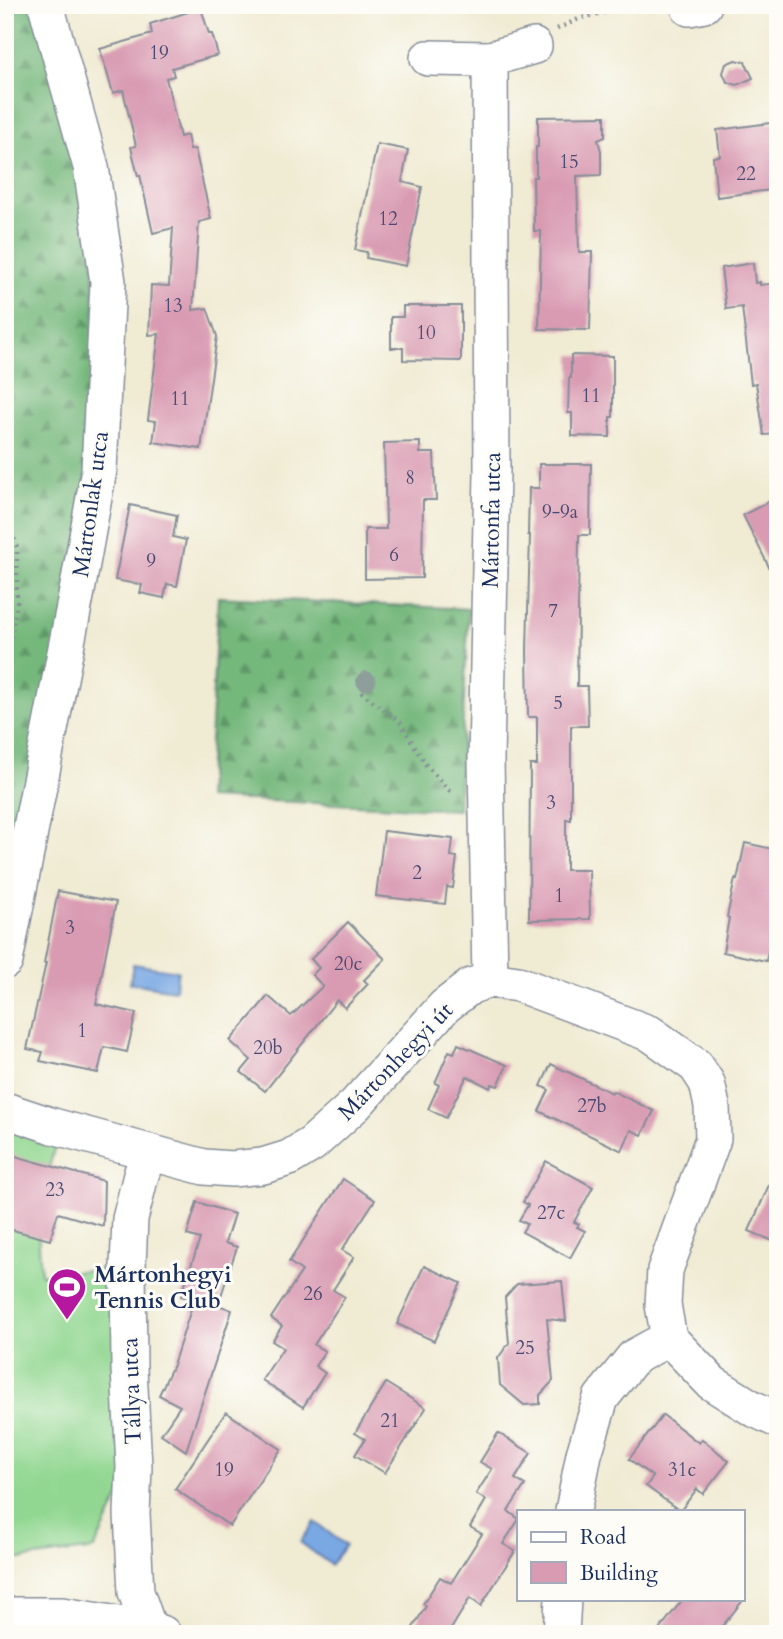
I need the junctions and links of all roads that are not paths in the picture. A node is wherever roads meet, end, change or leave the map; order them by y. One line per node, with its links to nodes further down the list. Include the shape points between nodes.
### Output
1 (46, 5): 5 (street, Mártonlak utca, via 91,167 108,282 99,470)
2 (534, 46): 4 (street)
3 (428, 58): 4 (street)
4 (490, 60): 6 (street, Mártonfa utca)
5 (5, 961)
6 (490, 980): 8 (street, Mártonhegyi út, via 471,986 445,1006 355,1105 289,1158 232,1169 204,1167); 9 (street, via 518,984 652,1034 696,1066 707,1083 713,1139 665,1270 663,1305)
7 (5, 1110): 8 (street, Mártonhegyi út)
8 (149, 1152): 14 (street, Tállya utca, via 130,1219 129,1368 136,1592)
9 (669, 1338): 10 (street, via 712,1384); 11 (street, via 634,1357 601,1398)
10 (778, 1420)
11 (573, 1510)
12 (563, 1600): 15 (street)
13 (5, 1615): 14 (street, Tállya utca, via 62,1615)
14 (156, 1631)
15 (561, 1634)

